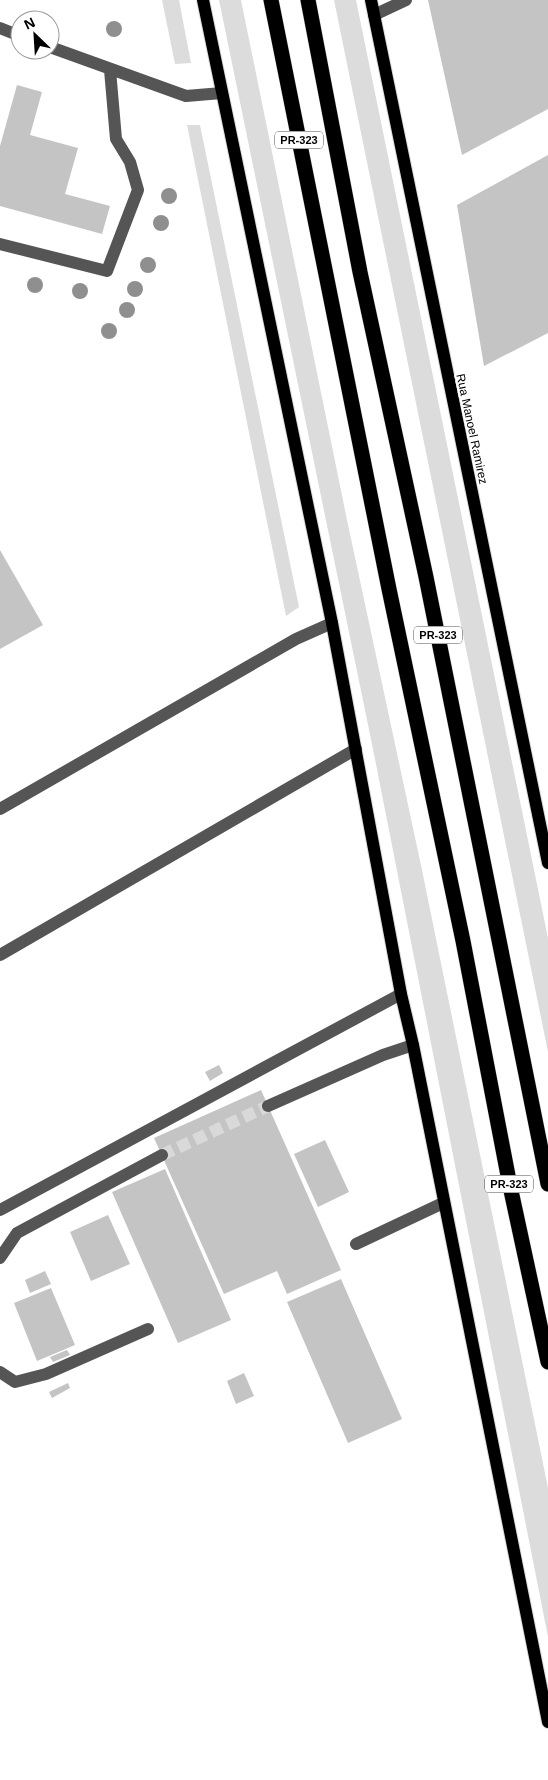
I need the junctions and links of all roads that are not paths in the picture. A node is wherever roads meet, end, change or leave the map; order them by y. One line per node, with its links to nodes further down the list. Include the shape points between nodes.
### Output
1 (203, 0): 9 (main road)
2 (271, 0): 26 (highway, PR-323)
3 (308, 0): 20 (highway, PR-323, via 360,272 426,577)
4 (371, 0): 6 (main road, Rua Manoel Ramirez)
5 (406, 0): 6 (street)
6 (374, 15): 14 (main road, Rua Manoel Ramirez)
7 (60, 51): 8 (street)
8 (110, 70): 9 (street, via 186,96); 10 (street, via 116,139 130,162 138,190 107,271)
9 (222, 93): 11 (main road)
10 (0, 244)
11 (332, 623): 12 (main road); 13 (street, via 288,644)
12 (356, 749): 15 (street); 16 (main road)
13 (0, 809)
14 (548, 863)
15 (0, 955)
16 (401, 994): 17 (main road); 22 (street)
17 (413, 1045): 18 (street); 21 (main road)
18 (268, 1106)
19 (162, 1155): 24 (street, via 17,1233)
20 (548, 1184)
21 (443, 1203): 23 (street); 28 (main road)
22 (0, 1210)
23 (356, 1244)
24 (0, 1258)
25 (148, 1329): 27 (street, via 46,1374 15,1382)
26 (548, 1362)
27 (0, 1372)
28 (548, 1722)

